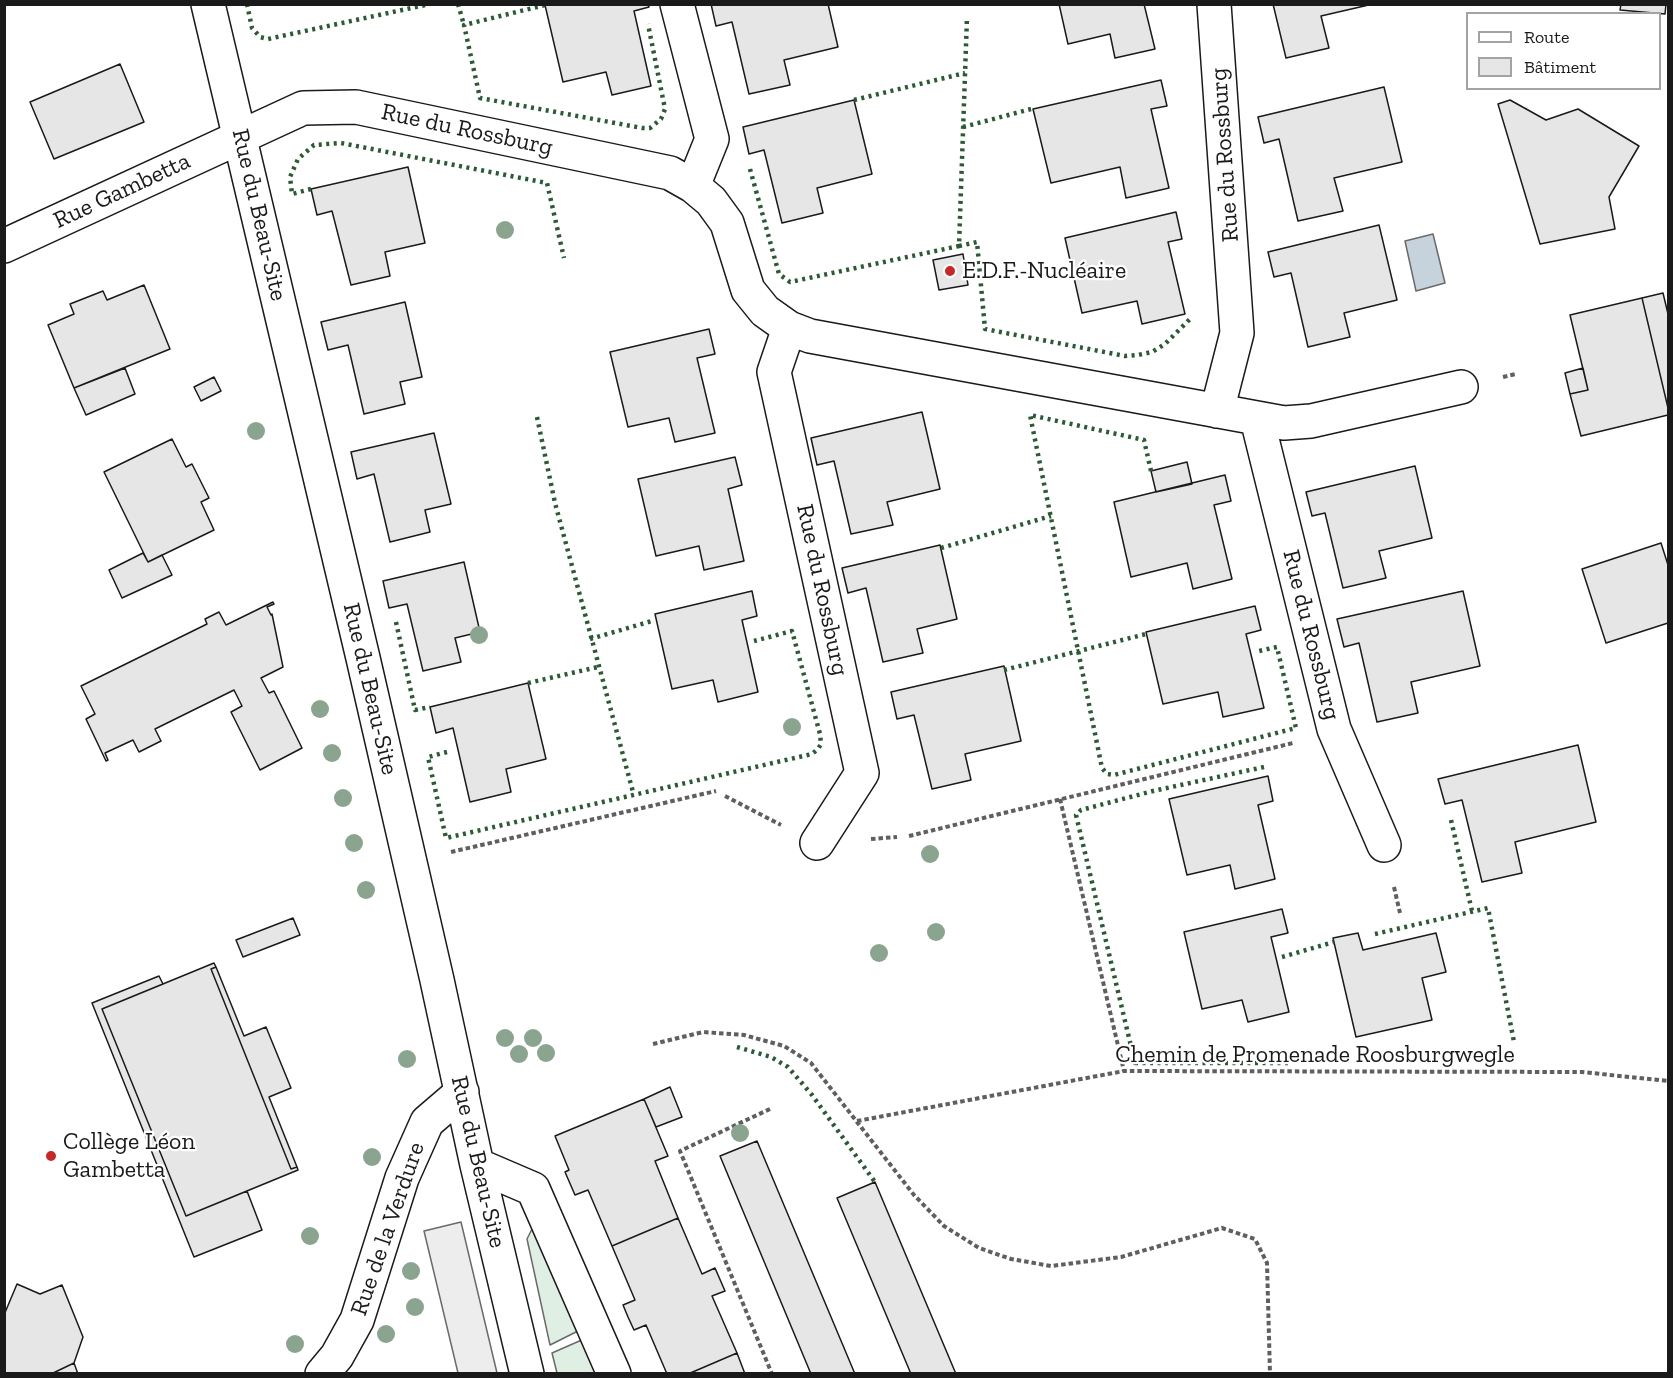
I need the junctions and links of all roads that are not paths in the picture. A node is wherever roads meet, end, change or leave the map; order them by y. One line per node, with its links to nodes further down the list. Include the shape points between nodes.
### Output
1 (208, 4): 4 (street, Rue du Beau-Site)
2 (677, 4): 5 (street, via 712,139)
3 (1214, 4): 9 (street, Rue du Rossburg, via 1237,333)
4 (240, 135): 5 (street, Rue du Rossburg, via 303,108 356,107 649,168 670,173); 6 (street, Rue Gambetta); 13 (street, Rue du Beau-Site)
5 (693, 186): 7 (street, Rue du Rossburg, via 711,201 727,223 747,290 765,311)
6 (4, 246)
7 (789, 328): 9 (street, Rue du Rossburg, via 810,336); 11 (street, Rue du Rossburg, via 774,372 862,773)
8 (1461, 387): 10 (street, Rue du Rossburg, via 1311,421)
9 (1217, 411): 10 (street, Rue du Rossburg)
10 (1257, 419): 12 (street, Rue du Rossburg, via 1335,729)
11 (818, 843)
12 (1384, 845)
13 (462, 1092): 14 (street, Rue du Beau-Site); 15 (street, Rue de la Verdure, via 428,1122 402,1179 357,1320)
14 (477, 1165): 16 (street, Rue du Beau-Site); 17 (street, via 533,1189)
15 (322, 1374)
16 (527, 1374)
17 (614, 1374)

